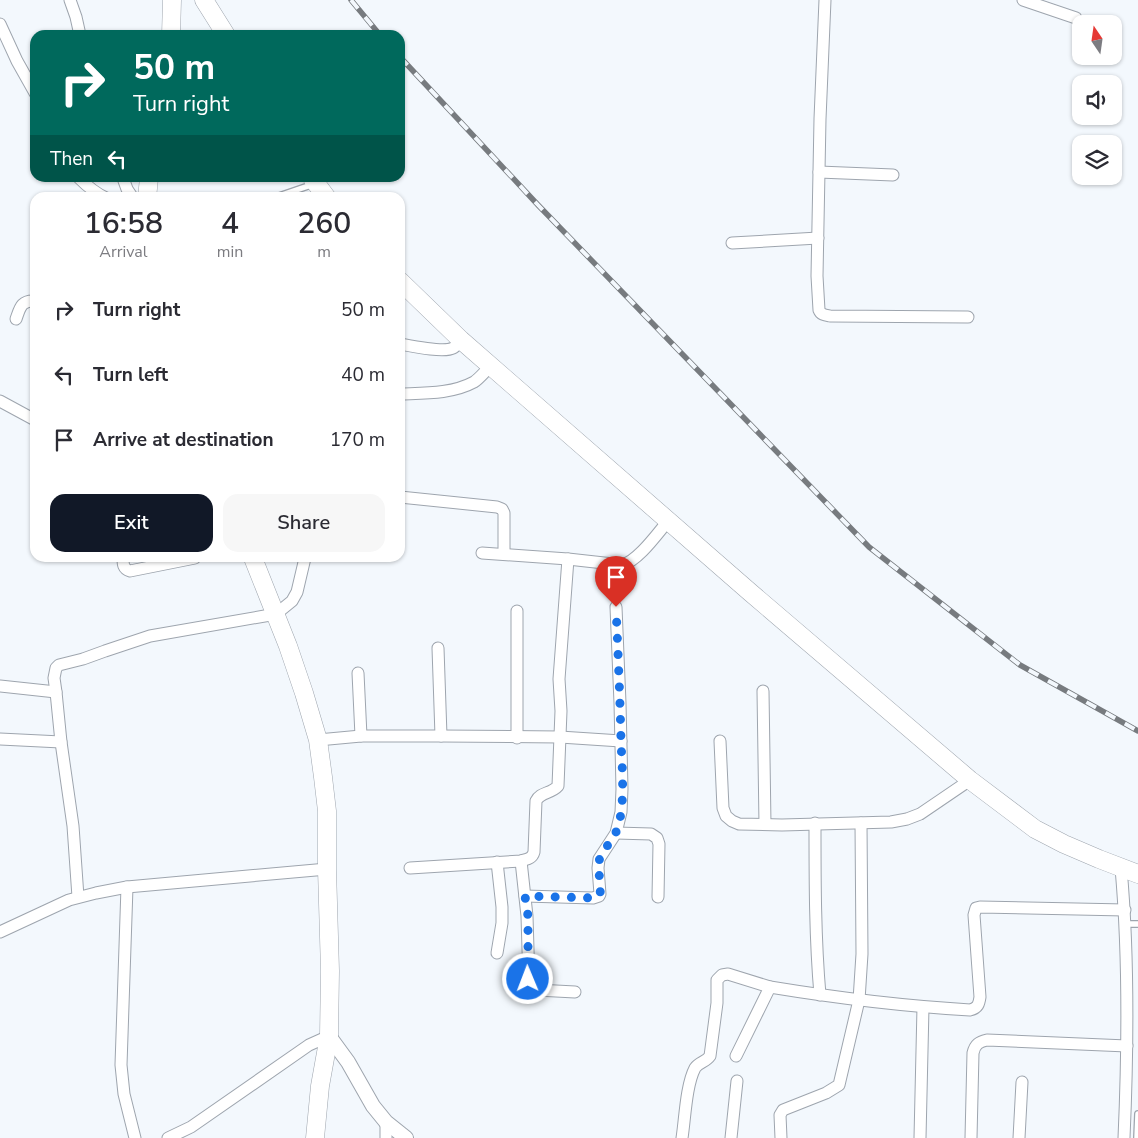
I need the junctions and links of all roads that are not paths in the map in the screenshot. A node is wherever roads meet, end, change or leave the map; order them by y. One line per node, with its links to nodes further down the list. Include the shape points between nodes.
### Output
1 (70, 0): 8 (street)
2 (172, 0): 9 (highway)
3 (204, 0): 10 (highway)
4 (824, 0): 12 (street)
5 (1023, 0): 6 (street)
6 (1072, 17)
7 (0, 24): 11 (street)
8 (79, 30)
9 (171, 30)
10 (223, 30)
11 (30, 84)
12 (819, 172): 13 (street); 18 (street)
13 (893, 175)
14 (83, 182): 16 (street)
15 (309, 182): 17 (lane)
16 (96, 192)
17 (287, 192)
18 (818, 238): 19 (street); 22 (street, via 820,313 830,316)
19 (732, 243)
20 (405, 286): 24 (highway)
21 (30, 302): 23 (street, via 22,304)
22 (968, 317)
23 (16, 319)
24 (461, 340): 25 (street, via 447,350); 26 (highway)
25 (405, 345)
26 (491, 366): 27 (street, via 475,381 459,388); 31 (highway)
27 (405, 394)
28 (0, 401): 29 (street)
29 (30, 417)
30 (405, 498): 33 (street, via 502,509)
31 (668, 521): 34 (street, via 628,564); 56 (highway)
32 (482, 552): 33 (street)
33 (504, 554): 34 (street)
34 (568, 559): 49 (street, via 559,679)
35 (124, 562): 36 (street, via 126,570 130,571)
36 (175, 562)
37 (255, 562): 41 (highway)
38 (305, 562): 41 (street, via 292,601)
39 (616, 607): 54 (street)
40 (517, 611): 50 (street)
41 (276, 614): 45 (street, via 150,636 59,665 54,672); 52 (highway)
42 (438, 648): 48 (street)
43 (358, 674): 47 (street)
44 (0, 686): 45 (street)
45 (56, 692): 55 (street)
46 (763, 692): 59 (street)
47 (361, 736): 48 (street); 52 (street)
48 (441, 736): 50 (street)
49 (560, 737): 50 (street); 54 (street); 61 (street, via 558,786 537,798 533,856)
50 (517, 738)
51 (0, 739): 55 (street)
52 (318, 740): 64 (highway, via 327,810)
53 (720, 740): 59 (street, via 726,816 739,824)
54 (621, 741): 60 (street, via 621,812)
55 (61, 742): 68 (street, via 73,826)
56 (970, 780): 57 (street, via 908,819); 65 (highway, via 1035,829)
57 (861, 822): 58 (street); 78 (street)
58 (815, 823): 59 (street); 77 (street, via 815,914)
59 (766, 824)
60 (616, 833): 67 (street, via 599,859 599,896); 69 (street, via 652,834 657,838)
61 (521, 861): 62 (street); 67 (street)
62 (497, 862): 63 (street); 74 (street, via 502,907)
63 (410, 868)
64 (327, 869): 66 (street); 80 (highway)
65 (1130, 871): 70 (street)
66 (127, 887): 68 (street); 87 (street, via 121,1065 124,1094)
67 (525, 896): 76 (street, via 529,983 537,990)
68 (78, 898): 73 (street)
69 (658, 898)
70 (1125, 910): 71 (street); 79 (street, via 976,908 979,1003 970,1010)
71 (1125, 924): 72 (lane); 81 (street)
72 (1138, 924)
73 (0, 932)
74 (497, 953)
75 (770, 987): 77 (street); 82 (street); 92 (street, via 728,974 717,980 710,1056 696,1068 692,1079)
76 (575, 992)
77 (820, 995): 78 (street)
78 (859, 1000): 79 (street); 94 (street, via 839,1085 783,1110 780,1114)
79 (924, 1007): 95 (street)
80 (329, 1036): 86 (street); 88 (street, via 309,1045 191,1127); 89 (highway, via 320,1086)
81 (1127, 1046): 96 (street, via 979,1042 973,1053); 98 (street)
82 (736, 1056)
83 (737, 1081): 93 (street)
84 (1022, 1082): 97 (street)
85 (1138, 1114): 99 (lane)
86 (386, 1122): 90 (street); 91 (street)
87 (135, 1138)
88 (168, 1138)
89 (316, 1138)
90 (386, 1138)
91 (406, 1138)
92 (682, 1138)
93 (731, 1138)
94 (781, 1138)
95 (920, 1138)
96 (971, 1138)
97 (1019, 1138)
98 (1124, 1138)
99 (1137, 1138)

